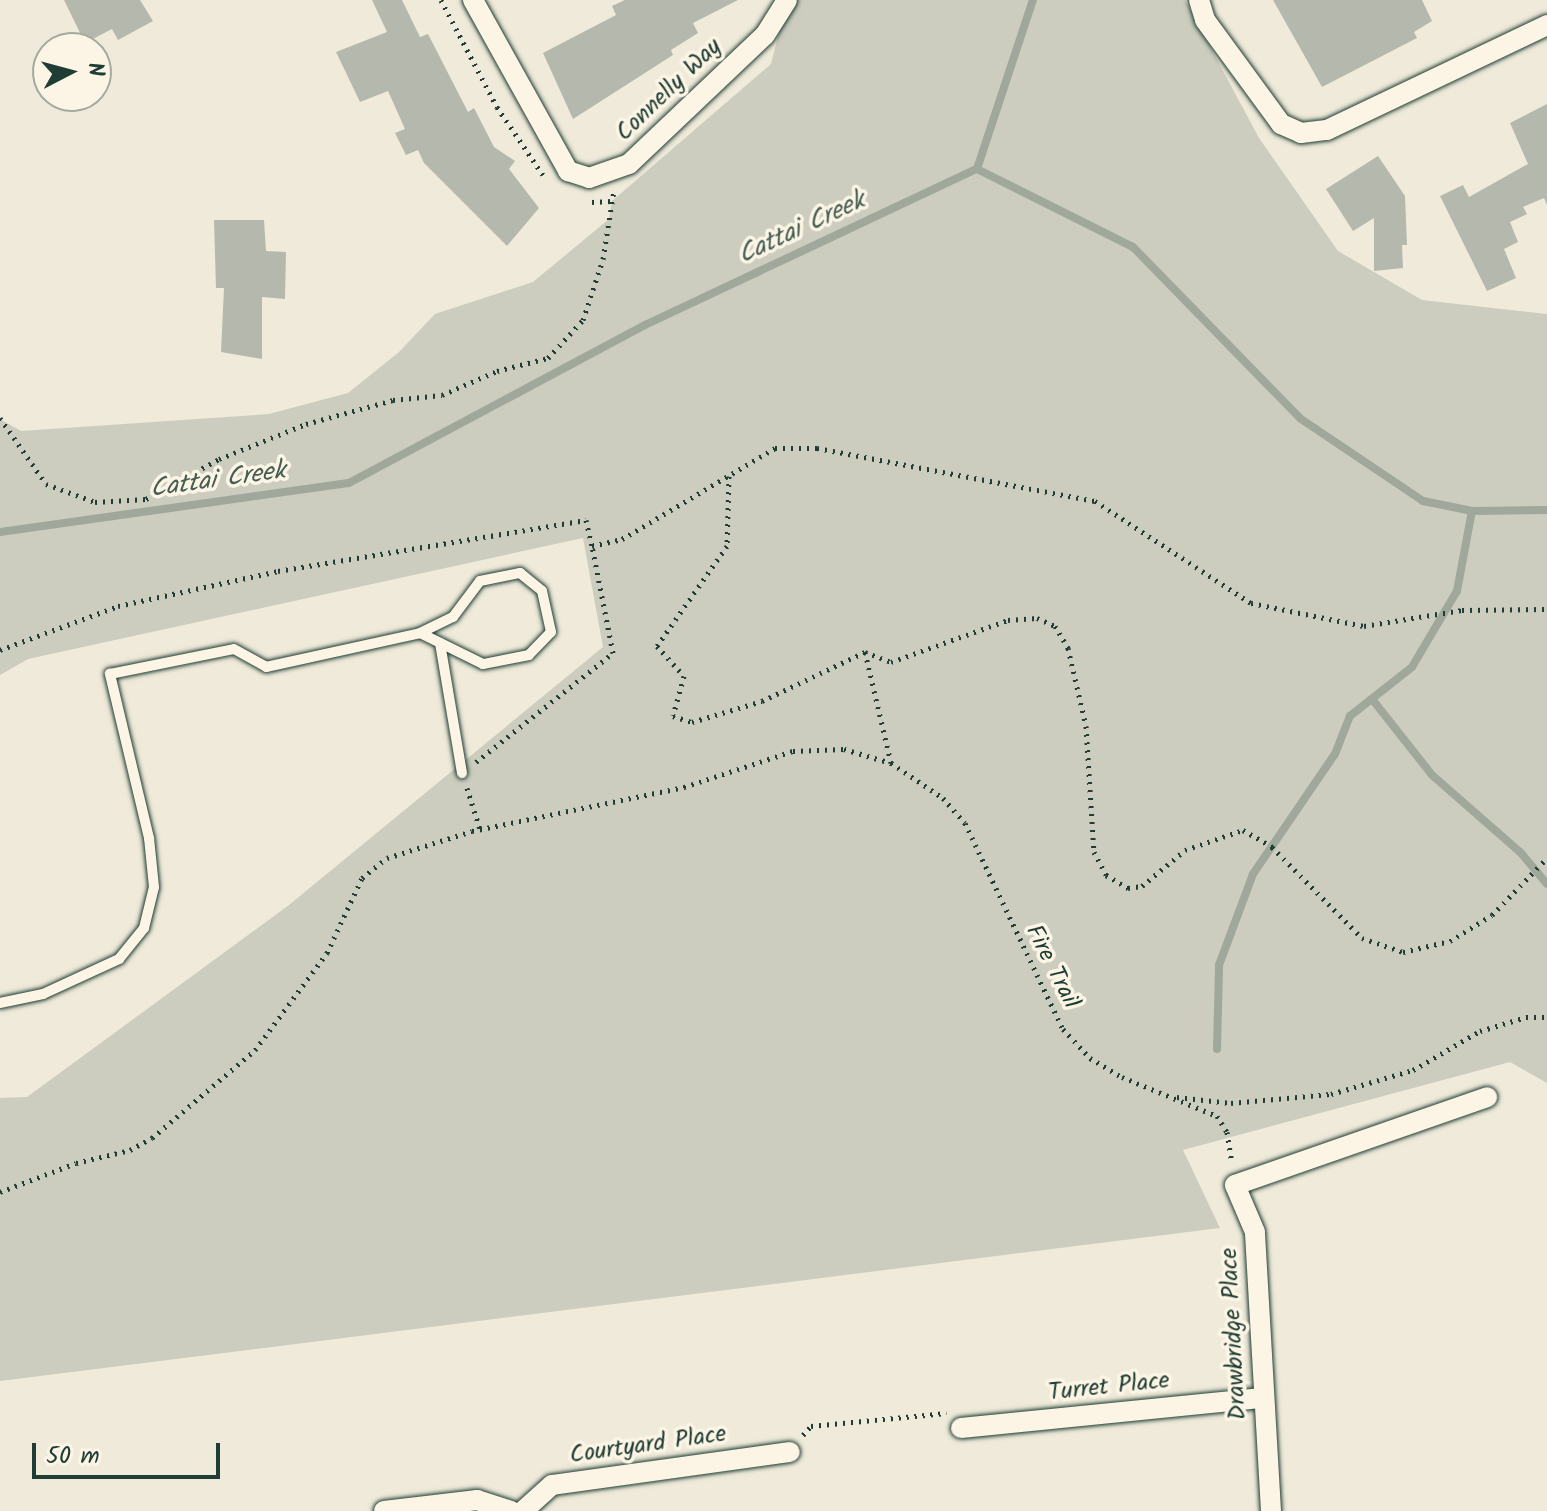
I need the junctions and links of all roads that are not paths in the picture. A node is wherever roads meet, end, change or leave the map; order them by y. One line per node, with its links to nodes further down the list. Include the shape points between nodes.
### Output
1 (473, 0): 2 (street, Connelly Way, via 568,171 589,178 617,172 765,35)
2 (787, 0)
3 (1199, 0): 4 (street, via 1205,20 1281,124 1301,133 1327,130)
4 (1547, 25)
5 (420, 633): 6 (lane); 6 (lane, via 453,617 480,581 520,573 542,591 551,632 529,655 483,664); 8 (lane, via 266,667 234,649 110,674 149,838 154,887 144,928 119,959 43,994)
6 (440, 643): 7 (lane)
7 (462, 773)
8 (0, 1003)
9 (1487, 1097): 10 (street, Drawbridge Place, via 1235,1185 1255,1232)
10 (1263, 1398): 11 (street, Turret Place); 16 (street, Drawbridge Place)
11 (961, 1428)
12 (790, 1452): 15 (street, Courtyard Place, via 552,1485)
13 (384, 1511): 14 (street, via 477,1500)
14 (511, 1511)
15 (523, 1511)
16 (1271, 1511)

